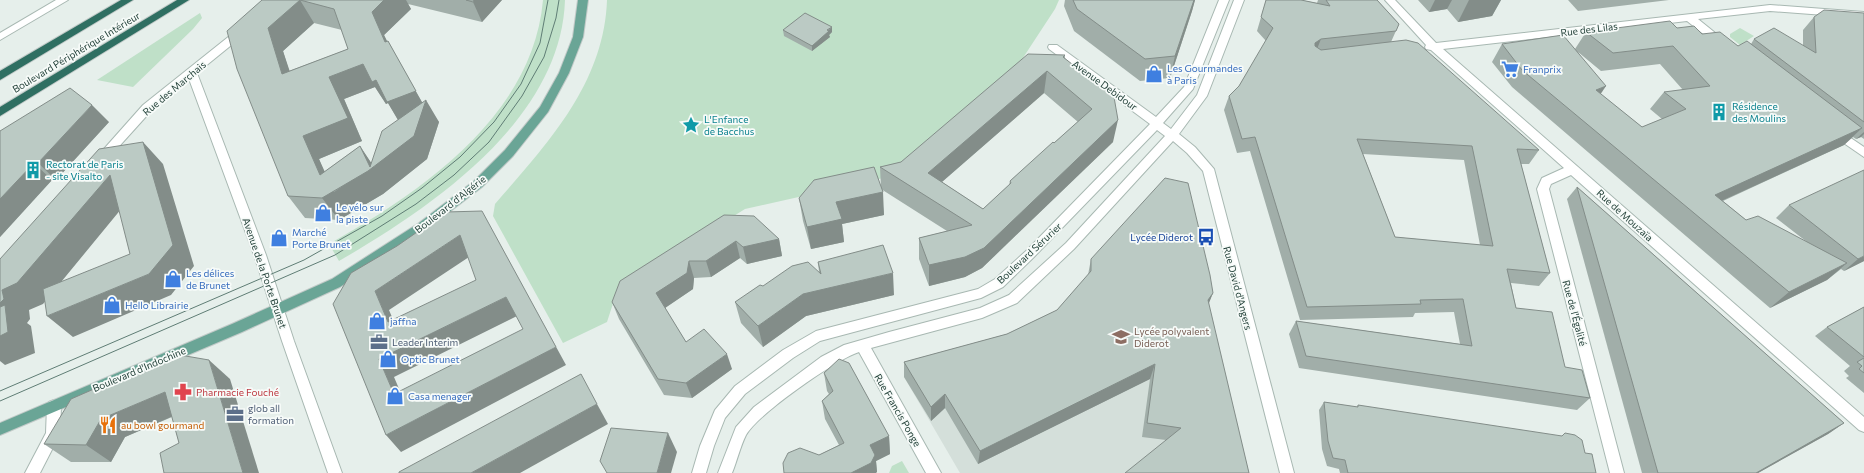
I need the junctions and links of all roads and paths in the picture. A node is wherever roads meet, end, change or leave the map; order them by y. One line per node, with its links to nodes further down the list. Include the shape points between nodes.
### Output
1 (63, 0): 13 (street)
2 (128, 0): 19 (highway)
3 (184, 0): 20 (highway, Boulevard Périphérique Intérieur)
4 (583, 0): 27 (main road, Boulevard d'Algérie, via 578,37 564,73 544,109 509,153 478,184 388,250 336,283)
5 (1224, 0): 21 (street, Boulevard Sérurier, via 1191,84)
6 (1239, 0): 23 (street, via 1202,96)
7 (1390, 0): 14 (street, Rue de Mouzaïa)
8 (1760, 0): 9 (street)
9 (1770, 8): 10 (street, Rue des Lilas); 11 (street, Rue des Lilas)
10 (1864, 15)
11 (1689, 17): 14 (street, Rue des Lilas); 17 (street)
12 (249, 25): 18 (street, Rue des Marchais)
13 (0, 37)
14 (1434, 46): 16 (street, Rue des Lilas); 25 (street, Rue de Mouzaïa)
15 (1053, 47): 21 (street, Avenue Debidour)
16 (1421, 48)
17 (1728, 48)
18 (192, 73): 26 (street, Rue des Marchais, via 147,108); 27 (street, Avenue de la Porte Brunet, via 260,255)
19 (0, 76)
20 (0, 112)
21 (1157, 123): 23 (street, Rue David d'Angers); 34 (street, Boulevard Sérurier, via 999,283 981,293 816,336 740,390 720,414)
22 (1827, 124): 24 (street)
23 (1172, 134): 28 (street, via 1070,246 1013,299 982,313); 37 (street, Rue David d'Angers, via 1208,169)
24 (1864, 153)
25 (1573, 169): 30 (street, Rue de Mouzaïa); 38 (street, Rue de l'Égalité, via 1546,181 1543,189)
26 (91, 170)
27 (277, 310): 29 (main road, Boulevard d'Indochine); 33 (street, Avenue de la Porte Brunet)
28 (863, 346): 35 (street, via 844,351 826,361 759,411 740,431); 36 (street, Rue Francis Ponge)
29 (54, 406): 31 (main road, Boulevard d'Indochine); 32 (street, via 53,434)
30 (1864, 426)
31 (0, 429)
32 (32, 473)
33 (335, 473)
34 (699, 473)
35 (725, 473)
36 (934, 473)
37 (1287, 473)
38 (1616, 473)

